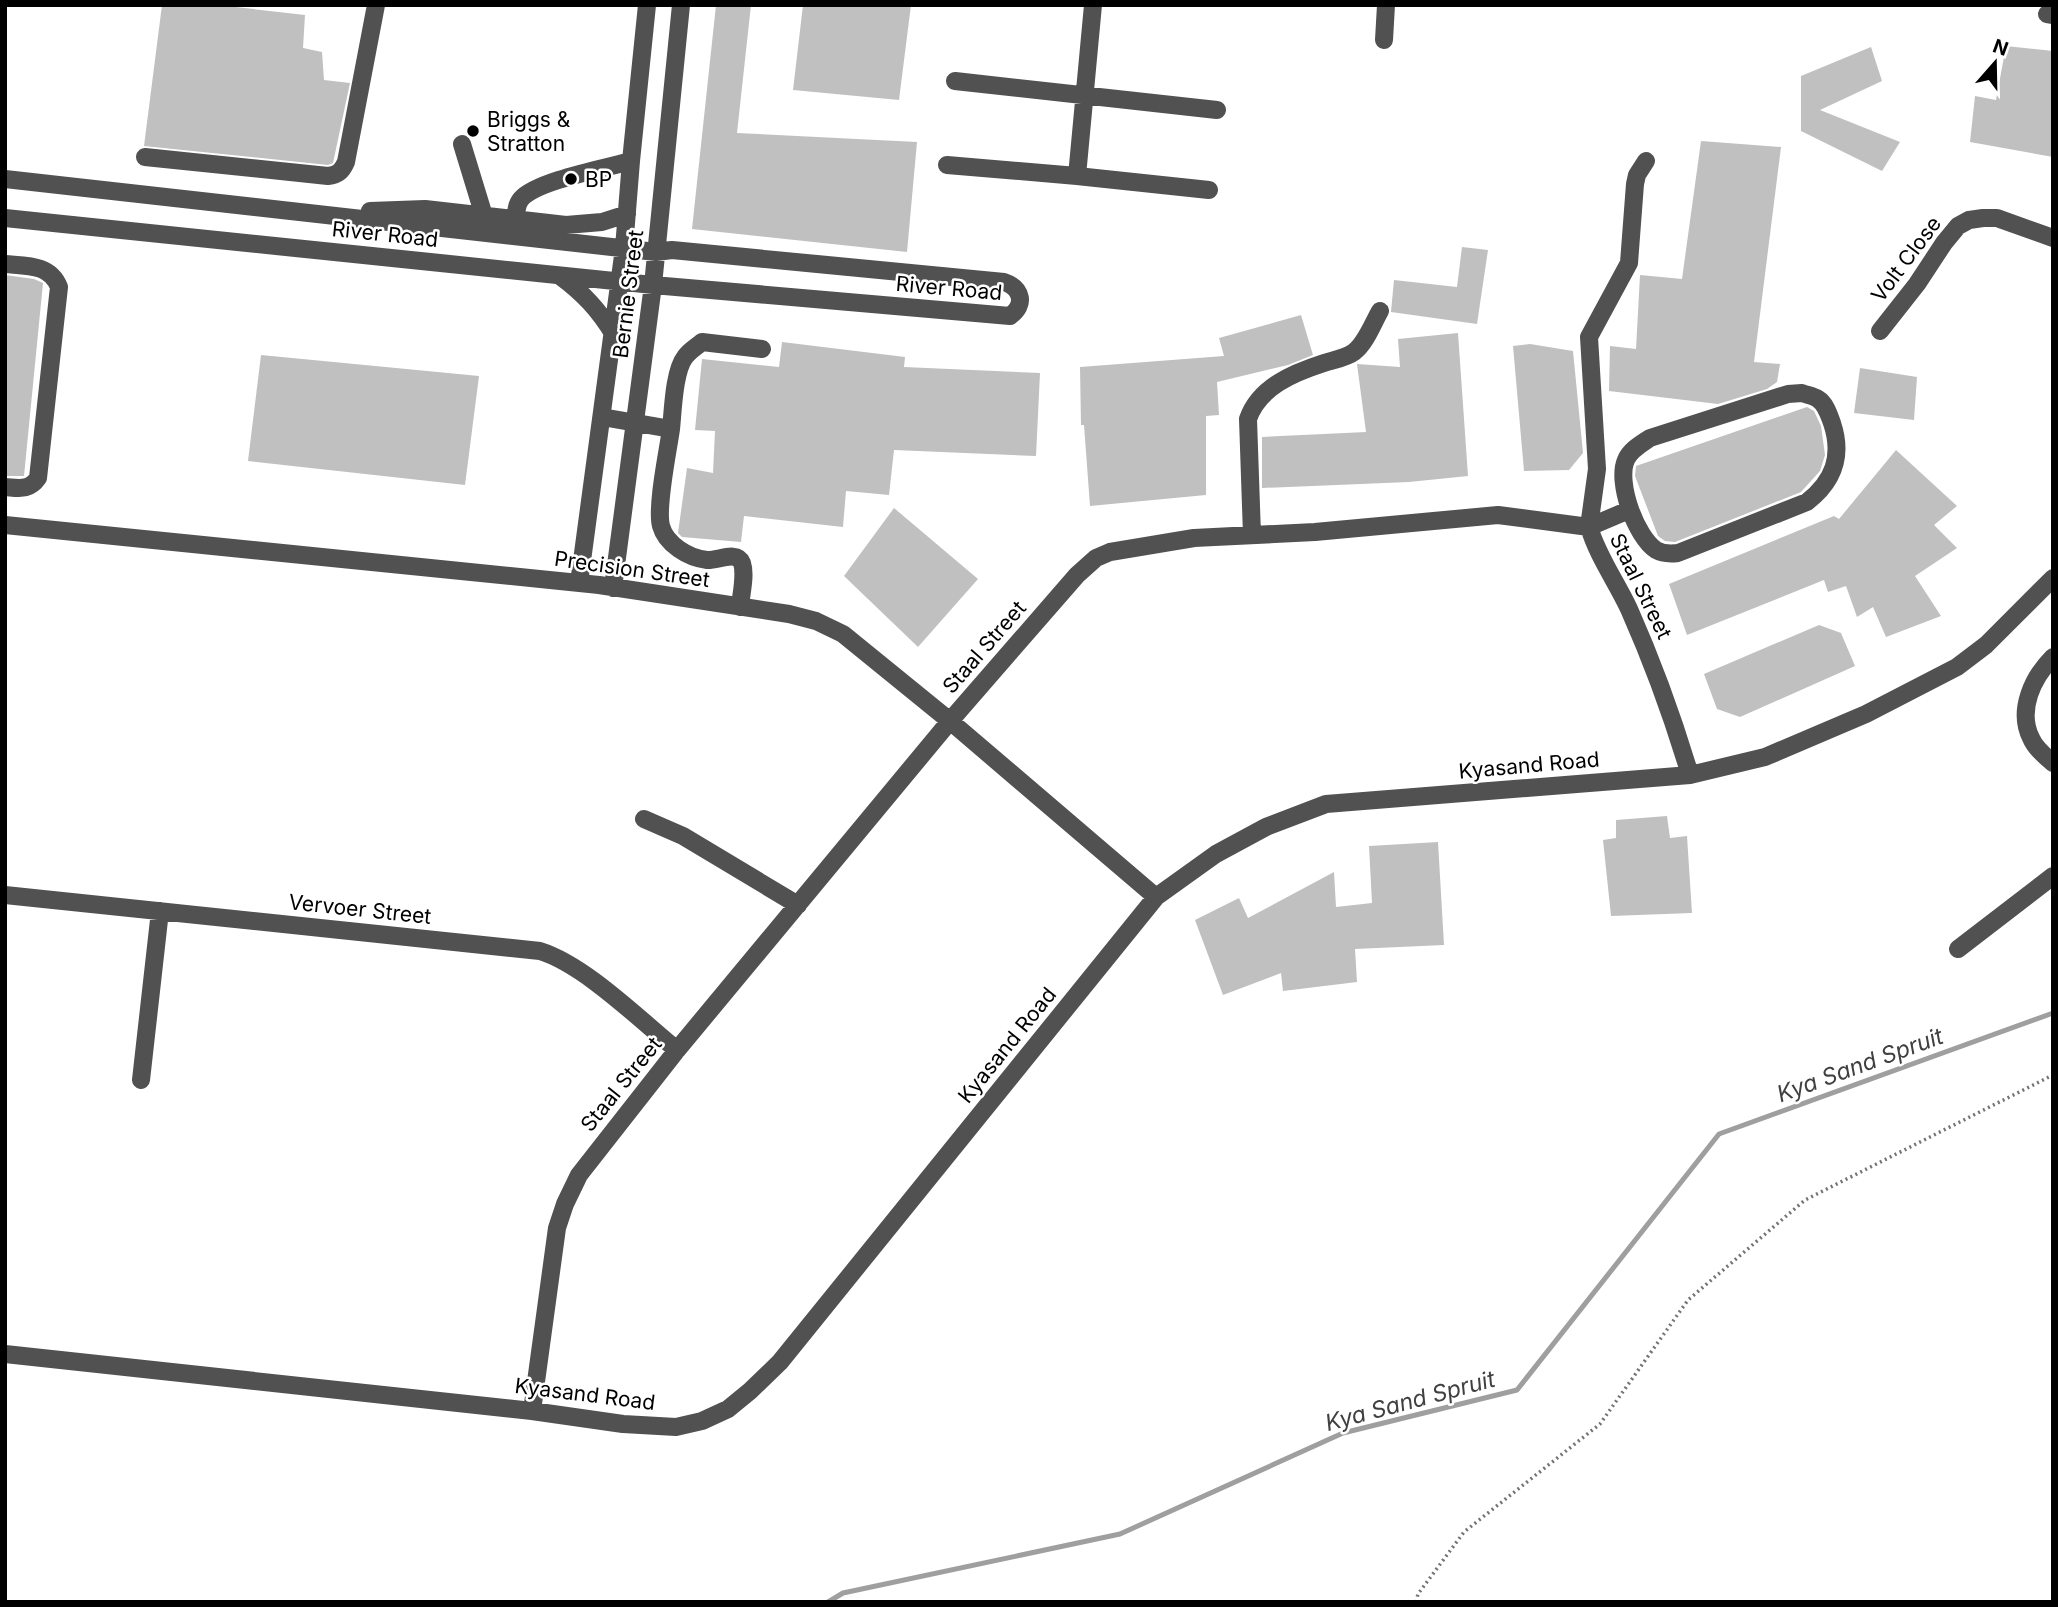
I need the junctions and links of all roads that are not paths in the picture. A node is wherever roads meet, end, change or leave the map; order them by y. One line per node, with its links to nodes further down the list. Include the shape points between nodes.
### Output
1 (647, 5): 12 (street, Bernie Street)
2 (681, 5): 25 (street, Bernie Street)
3 (1093, 5): 8 (street)
4 (1386, 5): 6 (street)
5 (376, 8): 11 (street, via 346,162 336,175)
6 (1384, 40)
7 (956, 80): 8 (street)
8 (1085, 94): 9 (street); 15 (street)
9 (1217, 110)
10 (462, 144): 20 (street)
11 (145, 157)
12 (631, 161): 18 (street, Bernie Street); 22 (street, via 543,185 520,200)
13 (1646, 161): 40 (street, via 1635,184 1629,262 1589,337 1597,469)
14 (947, 165): 15 (street)
15 (1077, 176): 17 (street)
16 (5, 179): 19 (street, River Road)
17 (1209, 190)
18 (627, 214): 22 (street, via 584,225); 24 (street, Bernie Street)
19 (342, 215): 20 (street, via 395,208); 24 (street, River Road)
20 (484, 216): 22 (street)
21 (5, 218): 27 (street, River Road)
22 (516, 220)
23 (2053, 238): 31 (street, Volt Close, via 1997,218 1958,226)
24 (624, 248): 25 (street, River Road); 28 (street, Bernie Street)
25 (656, 252): 29 (street, Bernie Street); 29 (street, River Road, via 1004,282 1017,289 1020,301 1010,316)
26 (5, 264): 37 (street, via 44,269 59,287 37,478 24,489)
27 (557, 274): 28 (street, River Road); 32 (street, via 581,291)
28 (620, 282): 29 (street, River Road); 32 (street, Bernie Street)
29 (653, 285): 35 (street, Bernie Street)
30 (1380, 311): 41 (street, via 1351,354 1283,379 1251,409)
31 (1880, 331)
32 (614, 335): 34 (street, Bernie Street)
33 (762, 349): 36 (street, via 702,342 694,348 679,368)
34 (603, 417): 35 (street); 43 (street, Bernie Street)
35 (635, 423): 36 (street); 44 (street, Bernie Street)
36 (671, 429): 45 (street, via 660,513 663,532 678,549 700,558 738,558 743,576)
37 (5, 487)
38 (1629, 510): 38 (street, via 1623,472 1626,460 1650,438 1788,394 1818,399 1828,411 1838,440 1837,455 1821,491 1807,502 1678,553 1665,554 1644,539); 40 (street)
39 (5, 525): 43 (street, Precision Street)
40 (1589, 527): 41 (street, Staal Street, via 1498,515); 49 (street, Staal Street, via 1647,649)
41 (1252, 535): 47 (street, Staal Street, via 1143,545 1097,558)
42 (2052, 579): 49 (street, Kyasand Road, via 1986,646 1957,667 1866,714 1765,757)
43 (579, 583): 44 (street, Precision Street)
44 (613, 587): 45 (street, Precision Street)
45 (740, 607): 47 (street, Precision Street, via 816,621 843,634)
46 (2053, 657): 48 (street, via 2031,685 2027,717 2033,743)
47 (950, 721): 53 (street, Precision Street); 54 (street, Staal Street)
48 (2053, 763)
49 (1690, 775): 53 (street, Kyasand Road, via 1326,804 1266,827 1216,854)
50 (644, 819): 54 (street, via 683,836)
51 (2053, 876): 56 (street)
52 (5, 895): 55 (street, Vervoer Street)
53 (1156, 897): 60 (street, Kyasand Road, via 780,1362 750,1391 728,1409 676,1427)
54 (798, 905): 57 (street, Staal Street)
55 (160, 911): 57 (street, Vervoer Street, via 540,951 577,969); 58 (street)
56 (1958, 949)
57 (677, 1051): 60 (street, Staal Street, via 579,1175 565,1204 552,1258)
58 (141, 1080)
59 (5, 1354): 60 (street, Kyasand Road)
60 (532, 1411)

